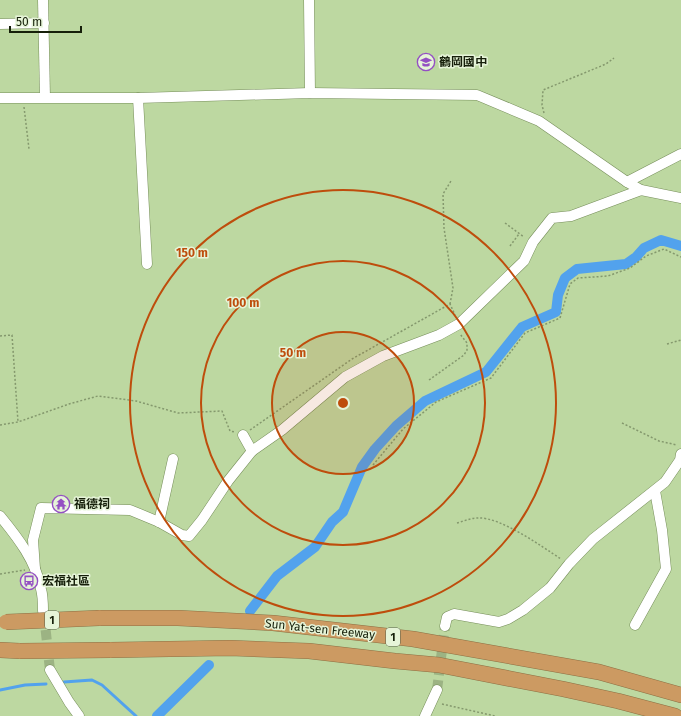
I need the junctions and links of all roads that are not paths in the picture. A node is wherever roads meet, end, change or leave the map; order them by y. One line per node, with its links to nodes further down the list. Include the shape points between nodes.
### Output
1 (43, 0): 4 (street)
2 (309, 0): 5 (street)
3 (0, 24): 4 (street)
4 (44, 24): 6 (street)
5 (310, 93): 8 (street); 10 (street, via 477,95 539,121)
6 (45, 97): 7 (street); 8 (street)
7 (0, 98)
8 (138, 98): 13 (street)
9 (681, 154): 10 (street)
10 (627, 182): 11 (street)
11 (641, 190): 12 (street); 15 (street, via 571,216 552,218 532,242 524,261 456,326 383,356 345,377 282,430)
12 (681, 198)
13 (147, 264)
14 (242, 435): 15 (street)
15 (252, 451): 20 (street, via 189,536 182,535)
16 (681, 457): 18 (street, via 665,482)
17 (173, 459): 20 (street)
18 (655, 491): 24 (street, via 666,569); 25 (street, via 594,539 550,588 524,610 499,622 454,614 447,617)
19 (0, 516): 21 (street, via 22,543)
20 (159, 522): 21 (street, via 130,510 41,508 33,540)
21 (35, 569): 22 (street, via 41,589)
22 (43, 611)
23 (3, 622): 29 (highway, Sun Yat-sen Freeway / 1, bridge, via 178,618 273,623 413,639 598,672)
24 (636, 625)
25 (445, 626)
26 (0, 650): 32 (highway, Sun Yat-sen Freeway / 1, bridge, via 309,650 439,665 563,689)
27 (50, 670): 30 (street)
28 (437, 690): 31 (street)
29 (681, 695)
30 (79, 716)
31 (425, 716)
32 (675, 716)

